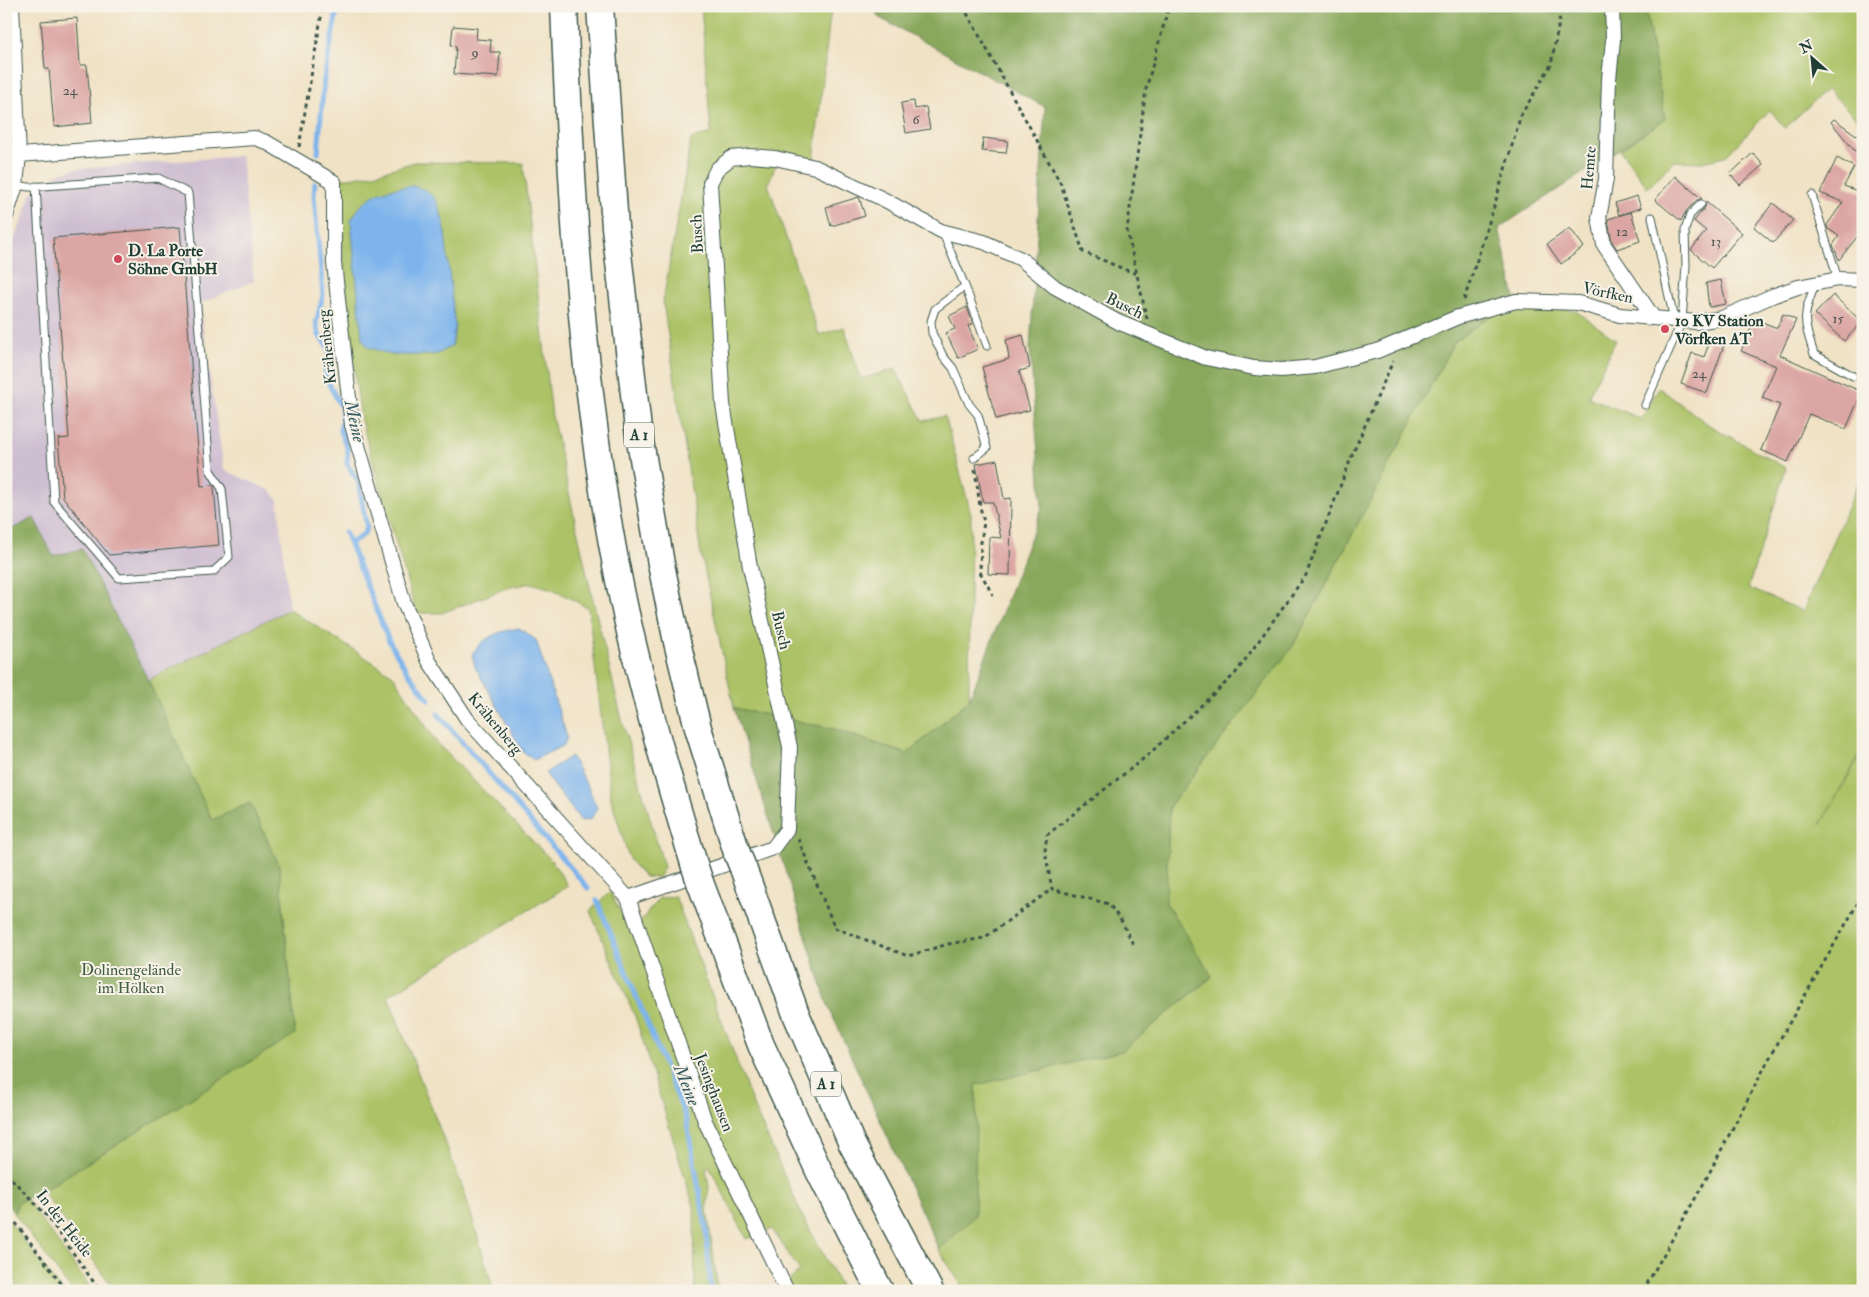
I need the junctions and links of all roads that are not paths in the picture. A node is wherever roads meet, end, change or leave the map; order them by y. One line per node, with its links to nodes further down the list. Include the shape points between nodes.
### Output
1 (12, 6): 5 (street)
2 (564, 6): 26 (highway, A 1, via 570,158 591,405 624,605 648,703 698,875 761,1045 818,1171)
3 (600, 6): 27 (highway, A 1, via 616,227 638,430 661,564 698,728 740,860 796,1014 852,1144)
4 (1612, 6): 17 (street, Hemte, via 1606,179 1599,218 1604,245)
5 (19, 155): 6 (street); 24 (street, Krähenberg, via 255,138 334,182 334,263 352,425 404,603 426,652 466,720)
6 (16, 185): 7 (lane); 10 (street)
7 (36, 186): 7 (lane, via 158,178 188,193 210,470 222,489 229,557 213,572 119,578 54,502)
8 (1812, 195): 13 (lane)
9 (1701, 204): 18 (lane, via 1690,215 1685,230 1686,266)
10 (6, 216)
11 (1652, 216): 18 (lane)
12 (941, 231): 16 (lane); 20 (street, Busch, via 984,242 1021,259 1055,287 1118,322 1206,358 1281,370 1315,367); 24 (street, Busch, via 815,167 775,158 731,158 717,169 710,183 723,404 750,568 790,747 786,829 773,848)
13 (1838, 279): 14 (street, Vörfken); 15 (street, Vörfken)
14 (1863, 280)
15 (1815, 284): 18 (street, Vörfken, via 1772,296 1722,318); 21 (lane, via 1804,324 1814,354)
16 (964, 286): 19 (lane); 23 (lane, via 935,309 931,321 932,333 943,356 978,415 987,448)
17 (1653, 317): 18 (street, Vörfken); 20 (street, Vörfken, via 1620,315 1578,303 1516,301 1458,317)
18 (1678, 321): 22 (lane)
19 (987, 346)
20 (1377, 351)
21 (1852, 376)
22 (1645, 405)
23 (974, 458)
24 (628, 898): 25 (street, Jesinghausen, via 705,1121)
25 (787, 1291)
26 (880, 1291)
27 (930, 1291)

